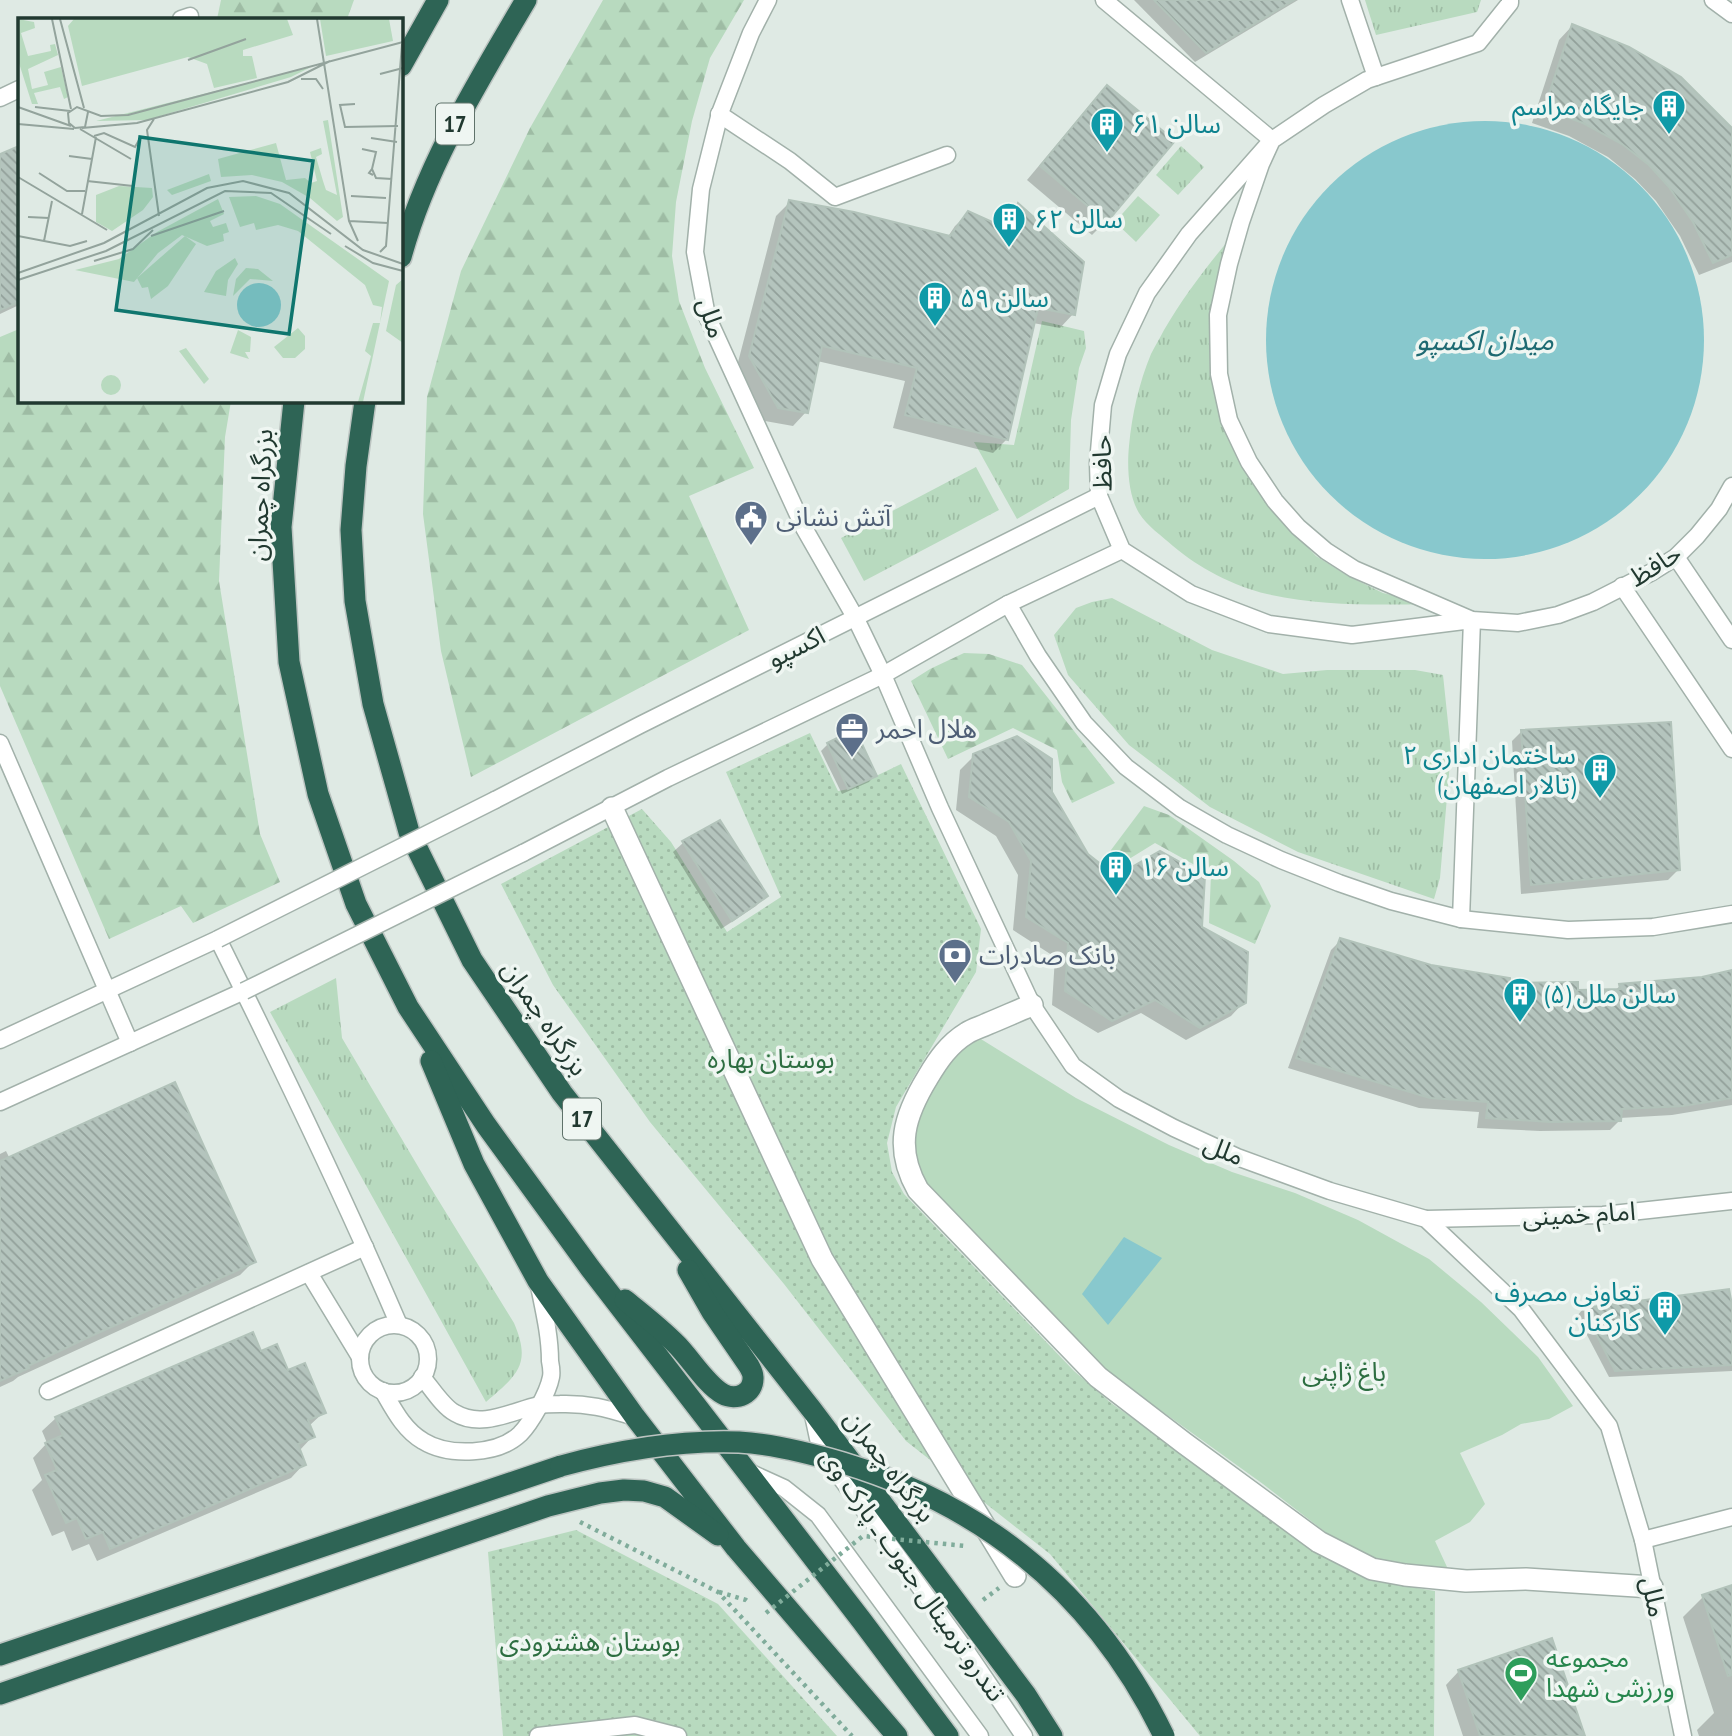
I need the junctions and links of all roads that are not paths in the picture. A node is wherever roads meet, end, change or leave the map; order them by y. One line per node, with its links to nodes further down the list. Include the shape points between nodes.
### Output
1 (438, 0): 9 (highway)
2 (526, 0): 16 (highway, 17, via 458,117)
3 (768, 0): 13 (lane, ملل)
4 (1104, 0): 14 (lane)
5 (1350, 0): 10 (lane)
6 (1510, 0): 10 (lane, حافظ, via 1478,43)
7 (1713, 0): 8 (lane)
8 (1732, 14)
9 (402, 64)
10 (1376, 77): 14 (lane, حافظ)
11 (18, 89): 12 (lane)
12 (0, 98)
13 (719, 114): 15 (lane, via 790,160 835,197); 25 (lane, ملل, via 701,189 695,252 706,316 804,528)
14 (1272, 140): 20 (lane, حافظ, via 1189,234 1147,293 1118,354 1103,405); 26 (lane, حافظ, via 1241,222 1218,314 1219,374 1229,420 1275,501 1326,551 1354,569)
15 (947, 155)
16 (402, 253)
17 (294, 402): 38 (highway, بزرگراه چمران, via 281,527 289,662 318,794 356,904)
18 (365, 402): 43 (highway, بزرگراه چمران / 17, via 351,530 355,600 373,704 409,832 472,960 562,1093)
19 (1732, 486): 22 (lane, حافظ, via 1719,509)
20 (1099, 496): 21 (lane, حافظ); 25 (lane, اکسپو)
21 (1122, 550): 24 (lane); 26 (lane, حافظ, via 1191,594 1269,624 1352,635)
22 (1676, 557): 23 (lane, حافظ); 27 (lane)
23 (1622, 586): 26 (lane, حافظ, via 1558,615 1518,622); 30 (lane)
24 (1008, 604): 28 (lane); 33 (lane, via 1084,723 1126,767 1180,808 1227,835 1339,883)
25 (855, 617): 28 (lane, ملل); 34 (lane, اکسپو, bridge)
26 (1472, 620): 33 (lane)
27 (1732, 640)
28 (883, 675): 31 (lane); 37 (lane, ملل)
29 (0, 743): 35 (lane)
30 (1732, 748)
31 (612, 808): 36 (lane, bridge); 61 (street, via 822,1259)
32 (1732, 914): 33 (lane, via 1653,927 1568,930)
33 (1461, 919)
34 (218, 939): 35 (lane, اکسپو); 36 (lane)
35 (107, 990): 39 (lane, اکسپو); 40 (lane)
36 (244, 991): 40 (lane); 45 (lane)
37 (1032, 1005): 44 (lane, ملل, via 1073,1066 1119,1099 1237,1157); 62 (street, via 968,1033 938,1060 909,1114 904,1130 905,1161 918,1189 1098,1377 1319,1542 1372,1569 1466,1581 1526,1579)
38 (408, 1007): 46 (highway, بزرگراه چمران, via 485,1125); 48 (highway, via 474,1164)
39 (0, 1040)
40 (130, 1043): 41 (lane)
41 (0, 1102)
42 (1732, 1201): 44 (lane, امام خمینی, via 1603,1215)
43 (652, 1207): 46 (highway, via 749,1366 751,1388 742,1396 723,1394 675,1343); 55 (highway, بزرگراه چمران / 17)
44 (1426, 1219): 59 (lane, ملل, via 1521,1310 1609,1426)
45 (365, 1247): 47 (lane); 49 (lane)
46 (590, 1269): 57 (highway, بزرگراه چمران)
47 (309, 1273): 50 (lane); 52 (lane)
48 (538, 1281): 54 (lane, via 550,1339 551,1377); 56 (highway)
49 (398, 1325): 50 (lane, via 387,1325 368,1336); 51 (lane, via 409,1328 424,1344 428,1355)
50 (360, 1357): 53 (lane, via 366,1378)
51 (422, 1377): 53 (lane, via 406,1391); 54 (lane, via 454,1413 472,1419 504,1416)
52 (48, 1391)
53 (383, 1391): 54 (lane, via 400,1421 421,1440 447,1451 467,1452 501,1444 520,1434)
54 (541, 1404): 56 (lane, via 603,1407)
55 (811, 1410): 70 (lane, تندرو ترمینال جنوب ـ پارک وی, via 819,1443 838,1474); 71 (highway, بزرگراه چمران / 17)
56 (635, 1417): 60 (highway)
57 (744, 1470): 68 (highway, بزرگراه چمران); 69 (lane, via 784,1488 818,1515)
58 (1732, 1517): 59 (lane, ملل)
59 (1643, 1540): 62 (lane, ملل)
60 (736, 1548): 64 (highway, via 665,1497 644,1491 600,1493 548,1506); 67 (highway)
61 (1015, 1576)
62 (1652, 1587): 73 (lane, ملل)
63 (0, 1654): 72 (highway, bridge, via 561,1466 625,1451 740,1442 815,1455 897,1482 959,1512 1016,1549 1084,1612 1142,1695)
64 (0, 1694)
65 (538, 1736): 66 (lane, via 635,1724)
66 (678, 1736)
67 (897, 1736)
68 (948, 1736)
69 (980, 1736)
70 (1024, 1736)
71 (1052, 1736)
72 (1164, 1736)
73 (1684, 1736)

